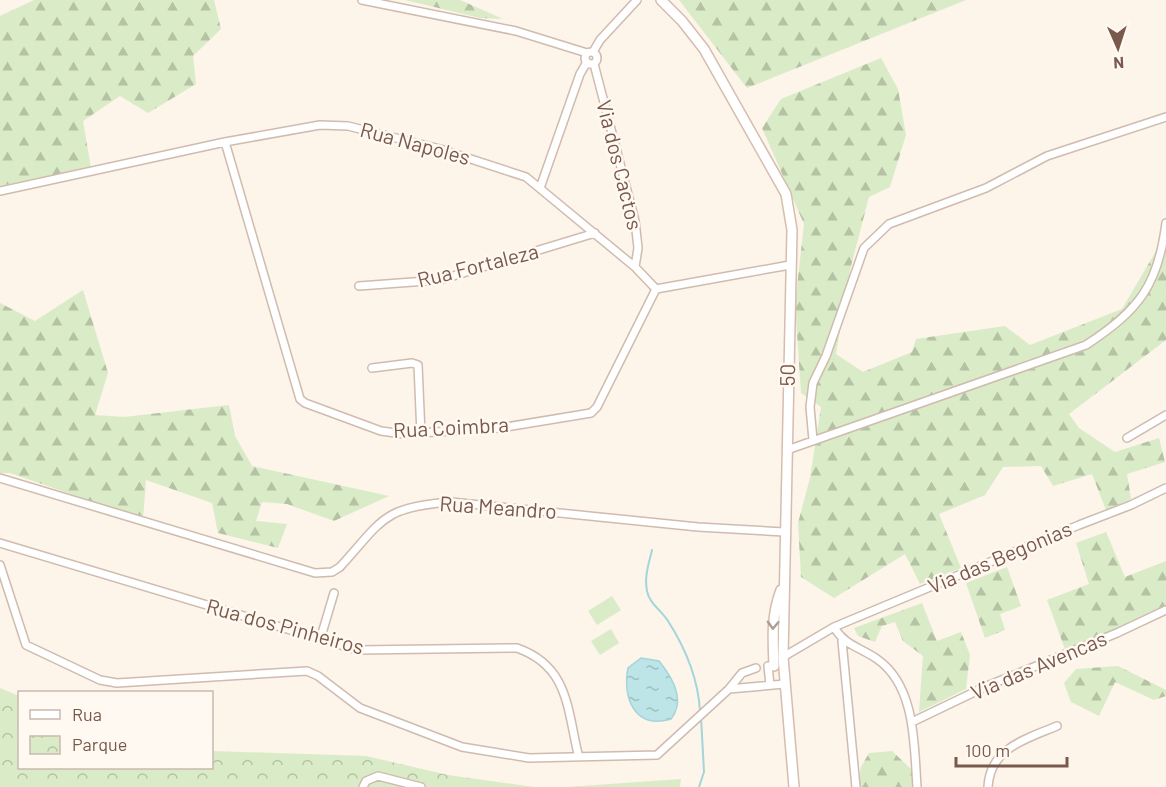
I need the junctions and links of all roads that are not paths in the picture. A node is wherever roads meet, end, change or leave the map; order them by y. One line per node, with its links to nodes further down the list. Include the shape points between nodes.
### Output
1 (362, 0): 4 (street, via 516,31)
2 (637, 0): 4 (street)
3 (661, 0): 12 (main road, 50, via 704,49 786,194 792,230)
4 (590, 53): 5 (street); 5 (street, via 597,58)
5 (590, 63): 8 (street, via 580,74); 13 (street, Via dos Cactos, via 635,221)
6 (1166, 117): 20 (street, via 1047,156 976,192 889,224 876,235 864,248 813,383)
7 (225, 142): 8 (street, Rua Napoles, via 320,125 348,126 513,171); 9 (street, Rua Napoles); 18 (street, Rua Coimbra, via 300,399 381,431)
8 (540, 188): 11 (street, Rua Napoles)
9 (0, 191)
10 (1166, 223): 20 (street, via 1156,275 1115,326 1086,345)
11 (595, 233): 13 (street, Rua Napoles); 14 (street, Rua Fortaleza, via 440,280)
12 (790, 265): 15 (street); 21 (main road, 50)
13 (635, 267): 15 (street, Rua Napoles)
14 (359, 286)
15 (656, 289): 18 (street, Rua Coimbra, via 591,413 500,428)
16 (372, 368): 18 (street, via 418,365)
17 (1166, 415): 19 (street)
18 (421, 434)
19 (1127, 438)
20 (813, 440): 21 (street)
21 (787, 450): 24 (main road, 50)
22 (0, 478): 24 (street, Rua Meandro, via 315,573 340,567 383,518 429,504 452,502)
23 (1166, 488): 29 (street, Via das Begonias, via 1131,506)
24 (784, 532): 32 (main road, 50, via 783,585)
25 (1, 546): 30 (street, Rua dos Pinheiros)
26 (0, 565): 38 (street, Rua dos Pinheiros, via 26,645 100,680 117,683 300,670 318,676 360,708 446,742 529,758)
27 (334, 593): 30 (street)
28 (1166, 610): 36 (street, Via das Avencas)
29 (834, 627): 31 (street); 32 (street, Via das Begonias)
30 (320, 640): 38 (street, Rua dos Pinheiros, via 366,651 504,646 530,652 555,672)
31 (842, 641): 36 (street, via 871,655 891,671); 42 (street)
32 (772, 665): 33 (main road, 50); 34 (street); 35 (street, Rua dos Pinheiros, via 742,673)
33 (785, 684): 34 (street); 41 (main road, 50)
34 (770, 685): 35 (street)
35 (729, 689): 38 (street, Rua dos Pinheiros, via 657,754)
36 (912, 722): 43 (street)
37 (1057, 726): 44 (street, via 1009,746 993,767)
38 (578, 754)
39 (363, 787): 40 (street, via 378,776)
40 (421, 787)
41 (794, 787)
42 (856, 787)
43 (917, 787)
44 (988, 787)

